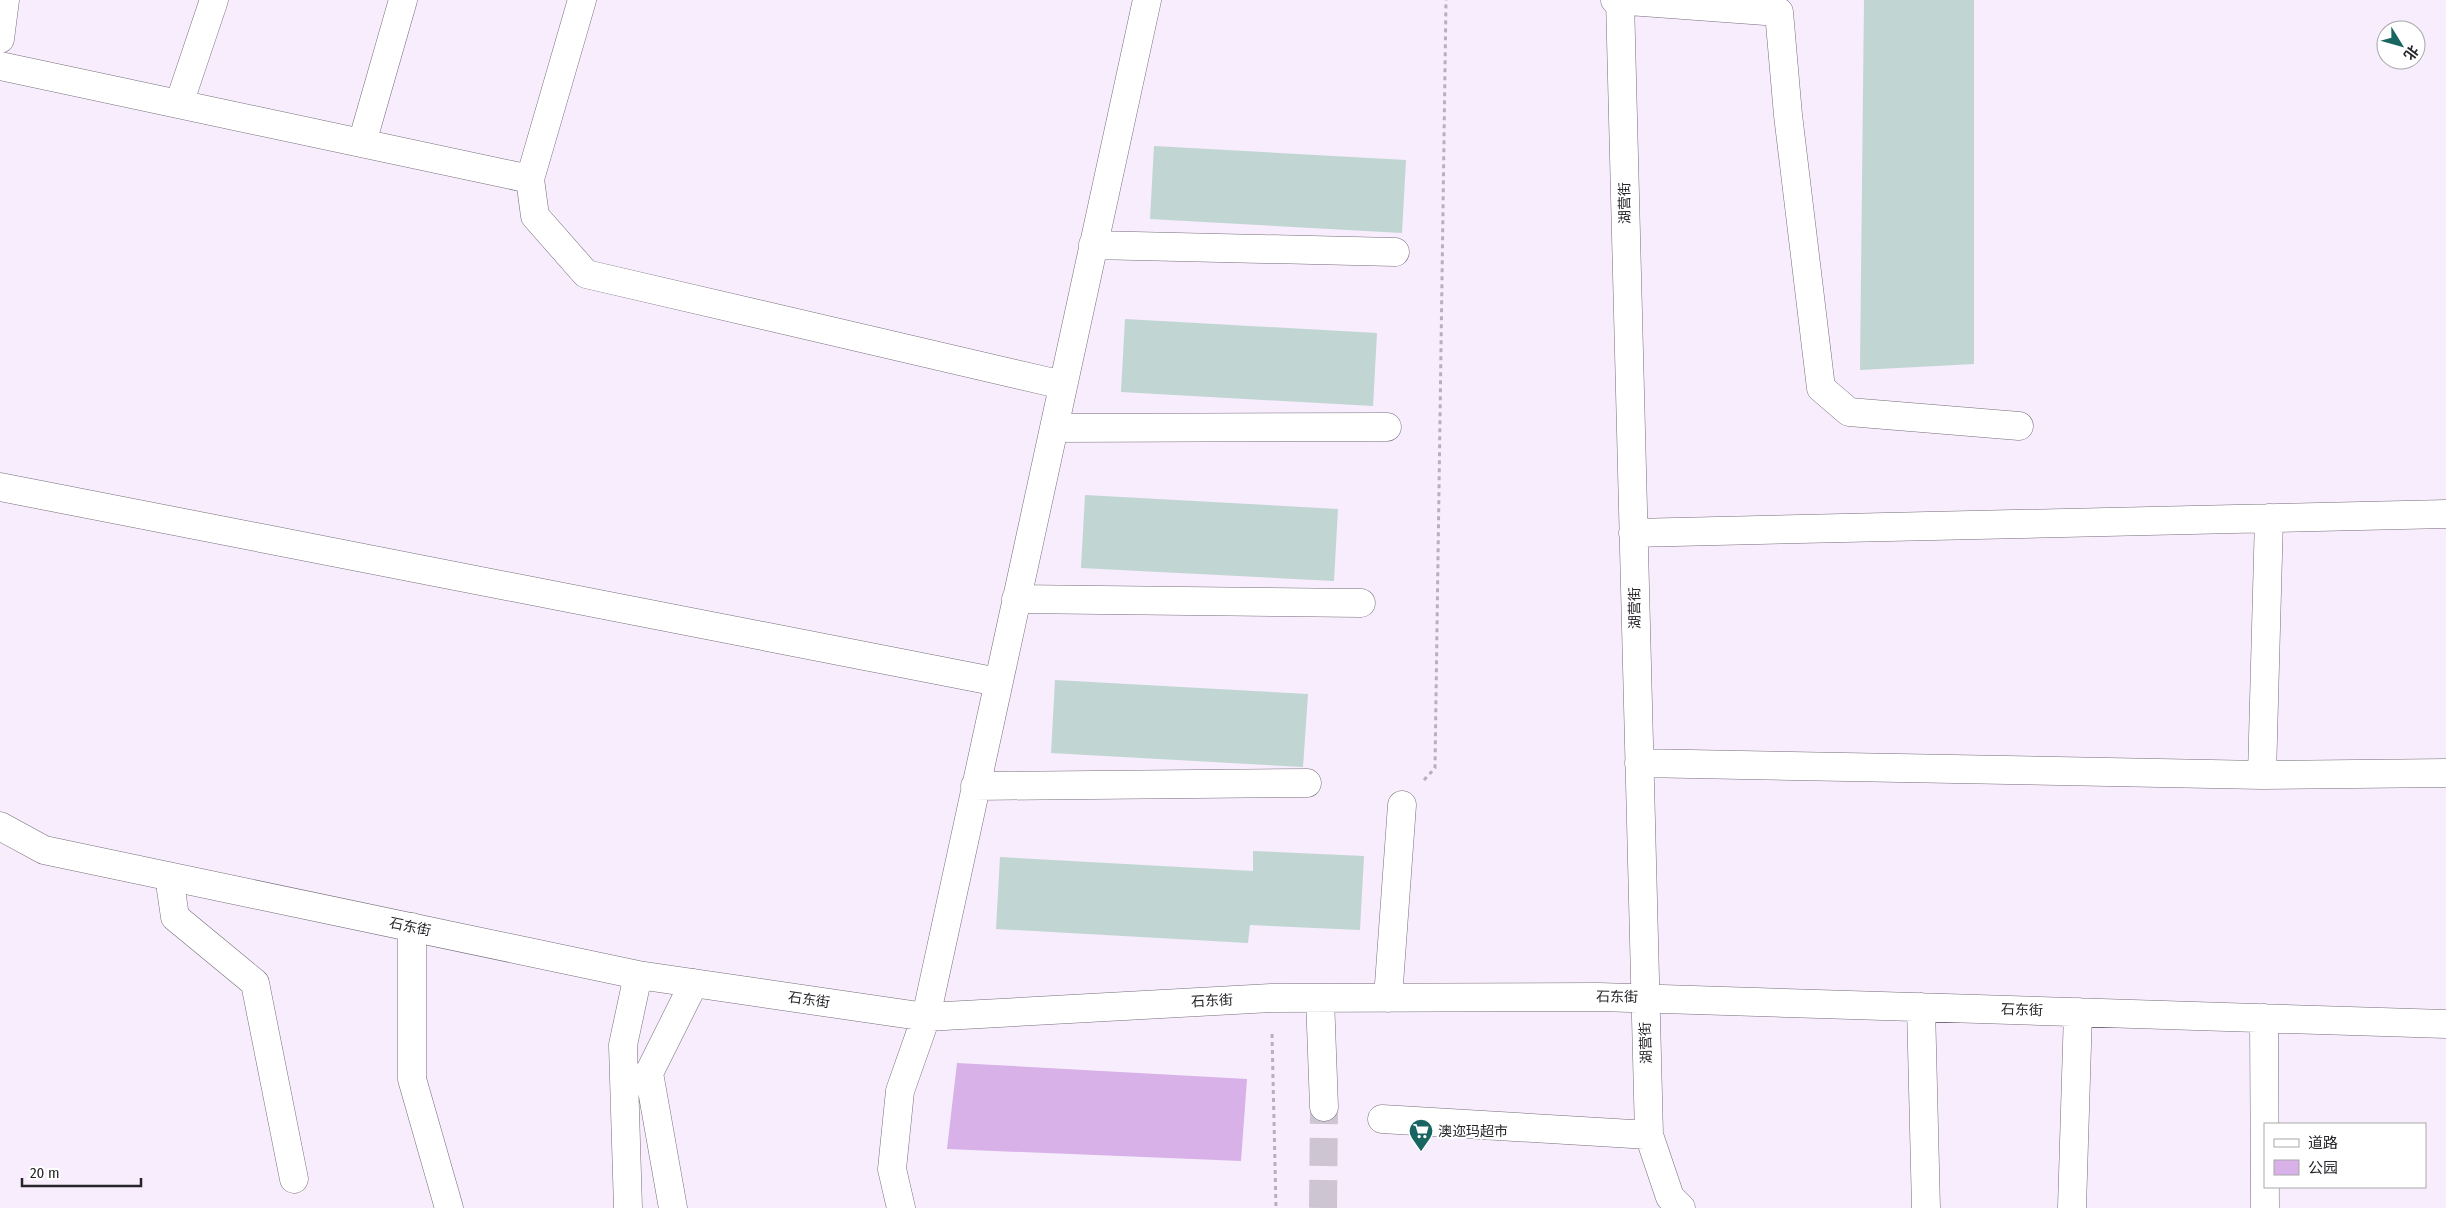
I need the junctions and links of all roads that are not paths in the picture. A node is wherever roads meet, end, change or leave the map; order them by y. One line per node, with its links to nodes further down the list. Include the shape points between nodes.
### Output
1 (5, 0): 8 (street)
2 (214, 0): 10 (street)
3 (403, 0): 11 (street)
4 (582, 0): 12 (street)
5 (1147, 0): 13 (street)
6 (1618, 0): 7 (street); 22 (street, 湖营街)
7 (1779, 6): 16 (street, via 1788,116 1821,388 1849,412)
8 (0, 39)
9 (0, 66): 10 (street)
10 (178, 104): 11 (street)
11 (362, 143): 12 (street)
12 (530, 179): 15 (street, via 535,216 586,274)
13 (1093, 246): 14 (street); 15 (street)
14 (1395, 252)
15 (1063, 385): 18 (street)
16 (2019, 426)
17 (1387, 427): 18 (street)
18 (1054, 428): 23 (street)
19 (0, 487): 25 (street)
20 (2446, 514): 21 (street)
21 (2269, 518): 22 (street); 28 (street)
22 (1633, 532): 26 (street, 湖营街)
23 (1016, 599): 24 (street); 25 (street)
24 (1361, 603)
25 (998, 682): 30 (street)
26 (1639, 763): 28 (street); 39 (street, 湖营街)
27 (2446, 773): 28 (street)
28 (2262, 776)
29 (1307, 782): 30 (street)
30 (975, 786): 42 (street)
31 (1402, 805): 38 (street)
32 (0, 826): 33 (street, 石东街, via 44,850)
33 (170, 876): 34 (street, 石东街); 49 (street, via 175,916 255,983)
34 (412, 927): 35 (street, 石东街); 52 (street, via 412,1079)
35 (638, 975): 36 (street, 石东街); 53 (street, via 624,1045)
36 (694, 983): 42 (street, 石东街); 54 (street, via 649,1074)
37 (1320, 998): 38 (street, 石东街); 42 (street, 石东街); 45 (street)
38 (1388, 998): 39 (street, 石东街)
39 (1645, 998): 40 (street, 石东街); 48 (street, 湖营街)
40 (1921, 1007): 41 (street, 石东街); 56 (street)
41 (2078, 1012): 43 (street, 石东街); 57 (street)
42 (926, 1017): 55 (street, via 900,1091 892,1169)
43 (2264, 1018): 44 (street, 石东街); 47 (street)
44 (2446, 1024)
45 (1324, 1107)
46 (1382, 1119): 48 (street)
47 (2265, 1123)
48 (1649, 1136): 51 (street, 湖营街)
49 (294, 1179)
50 (2265, 1188): 58 (street)
51 (1667, 1204)
52 (449, 1208)
53 (628, 1208)
54 (673, 1208)
55 (901, 1208)
56 (1926, 1208)
57 (2072, 1208)
58 (2265, 1208)

